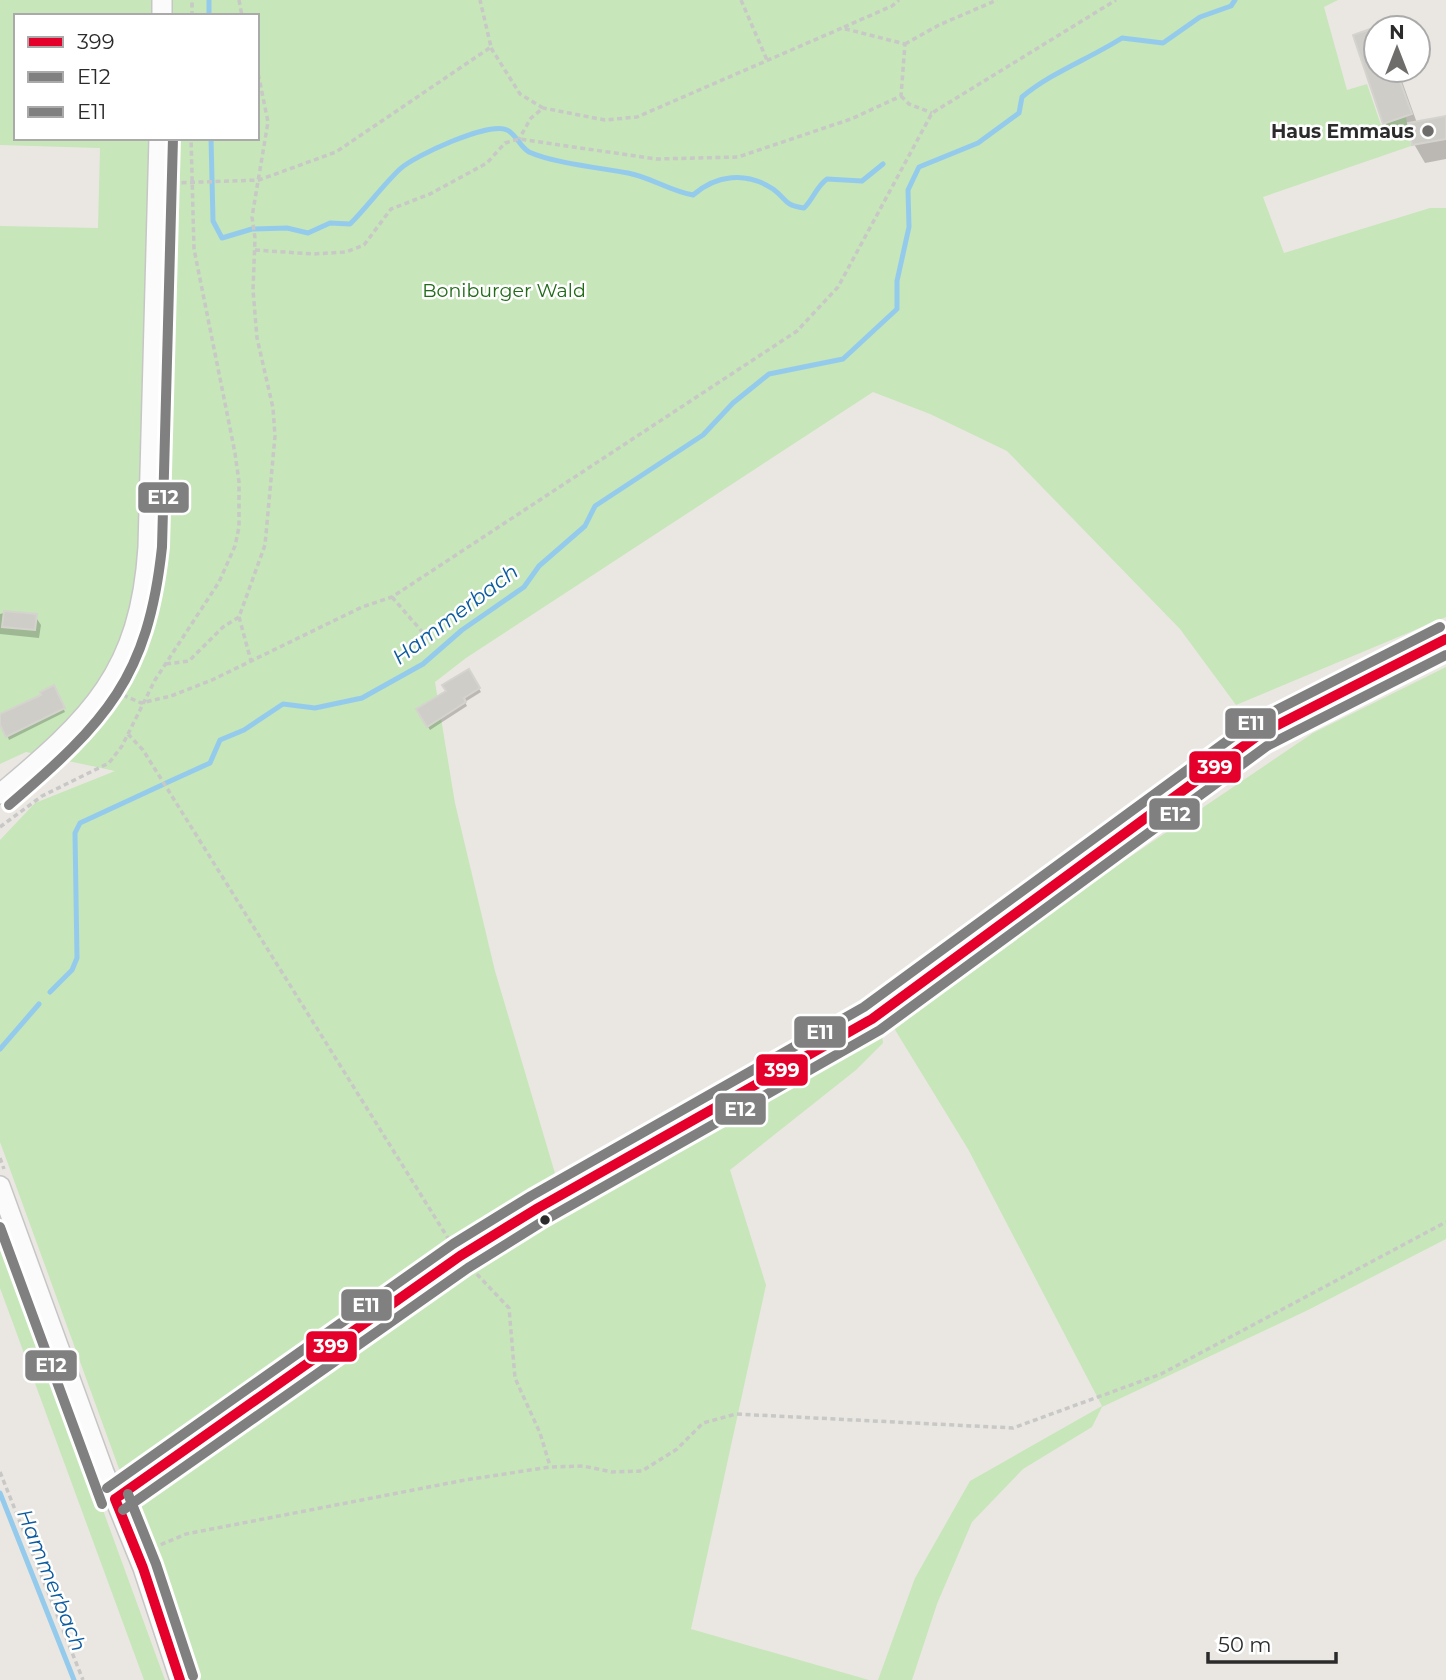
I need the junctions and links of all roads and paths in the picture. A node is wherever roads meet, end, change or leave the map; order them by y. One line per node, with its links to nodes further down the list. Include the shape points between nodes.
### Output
1 (480, 0): 8 (path)
2 (741, 0): 9 (path)
3 (899, 0): 6 (path)
4 (997, 0): 7 (path)
5 (1116, 0): 13 (path)
6 (842, 28): 7 (path); 9 (path)
7 (905, 44): 11 (path)
8 (491, 47): 12 (path, via 520,94); 17 (path, via 336,152)
9 (767, 60): 12 (path, via 637,117 605,120)
10 (259, 78): 17 (path, via 268,122)
11 (901, 96): 13 (path); 14 (path, via 851,119 738,157 656,159)
12 (543, 108): 14 (path, via 530,118)
13 (932, 113): 20 (path, via 838,288 797,331)
14 (519, 139): 19 (path, via 505,143 487,163 391,209 364,245 346,252 313,254)
15 (159, 140): 28 (street, via 148,547 142,604 119,665 84,719)
16 (191, 140): 18 (path)
17 (259, 180): 18 (path); 19 (path, via 252,217)
18 (190, 184): 25 (path, via 194,249 235,453 240,503 235,546 227,565)
19 (254, 250): 21 (path, via 257,338 273,408 274,468 265,545)
20 (392, 597): 23 (path); 24 (path)
21 (239, 617): 24 (path); 25 (path, via 189,661)
22 (1446, 639): 32 (street, via 1260,734 872,1018)
23 (431, 642)
24 (251, 661): 26 (path, via 171,696)
25 (166, 664): 26 (path)
26 (141, 703): 27 (path)
27 (128, 734): 29 (path, via 109,763 42,796); 32 (path, via 143,750)
28 (0, 794)
29 (0, 827)
30 (0, 1186): 35 (street)
31 (1446, 1222): 33 (path, via 1161,1374 1013,1428 736,1414 704,1423 677,1449 642,1472 612,1472 583,1465)
32 (460, 1256): 33 (path, via 509,1308 515,1378); 35 (street)
33 (550, 1467): 36 (path, via 187,1534)
34 (0, 1472): 37 (path)
35 (115, 1499): 38 (street)
36 (151, 1549)
37 (83, 1680)
38 (180, 1680)

